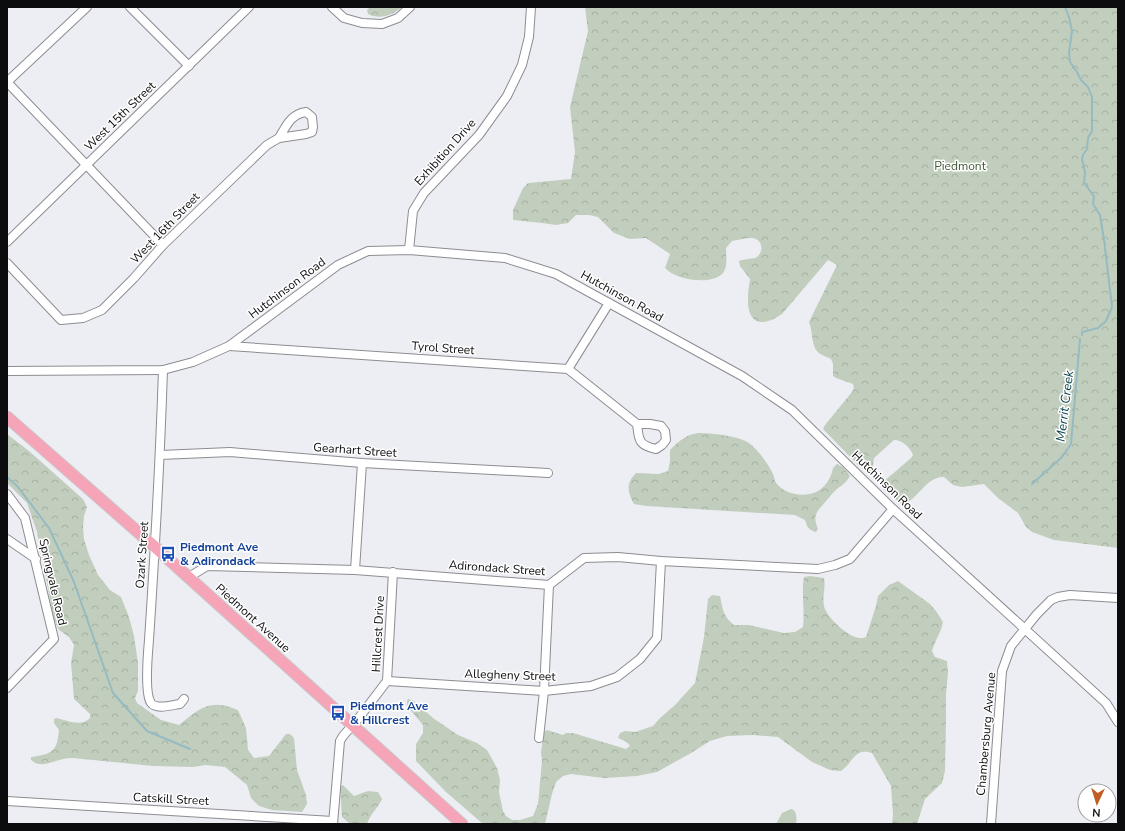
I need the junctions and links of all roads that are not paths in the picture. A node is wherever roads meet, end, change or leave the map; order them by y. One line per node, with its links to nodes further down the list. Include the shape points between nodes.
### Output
1 (87, 7): 8 (street)
2 (130, 7): 7 (street)
3 (249, 7): 7 (street, West 15th Street)
4 (332, 7): 5 (street, via 344,18 362,23 382,24 398,18)
5 (410, 7)
6 (531, 7): 13 (street, Exhibition Drive, via 529,37 522,65 507,96 479,135 424,193 413,211)
7 (189, 66): 10 (street, West 15th Street)
8 (7, 82): 10 (street)
9 (279, 138): 12 (street, West 16th Street, via 267,145)
10 (86, 166): 11 (street, West 15th Street); 12 (street)
11 (7, 242)
12 (163, 245): 14 (street, West 16th Street, via 102,310 83,318 61,320)
13 (409, 250): 15 (street, Hutchinson Road, via 505,258 556,274); 16 (street, Hutchinson Road, via 368,251 338,265)
14 (7, 263)
15 (609, 303): 17 (street); 26 (street, Hutchinson Road, via 742,376 792,410)
16 (229, 346): 17 (street, Tyrol Street); 18 (street, Hutchinson Road, via 192,362)
17 (568, 369): 21 (street)
18 (163, 370): 19 (street, Hutchinson Road); 22 (street, Ozark Street)
19 (7, 371)
20 (7, 417): 28 (main road, Piedmont Avenue)
21 (637, 424)
22 (160, 455): 23 (street, Gearhart Street, via 230,452); 28 (street, Ozark Street)
23 (362, 464): 24 (street, Gearhart Street); 31 (street)
24 (548, 473)
25 (7, 494): 29 (street, Springvale Road, via 25,518)
26 (893, 509): 30 (street, Adirondack Street, via 850,559 835,565 818,568); 36 (street, Hutchinson Road)
27 (7, 539): 29 (street)
28 (155, 547): 33 (main road, Piedmont Avenue); 40 (street, Ozark Street, via 147,693 154,705 180,704)
29 (36, 560): 38 (street, Springvale Road, via 54,639)
30 (661, 561): 34 (street, Adirondack Street, via 618,557 584,558); 39 (street, Allegheny Street, via 657,638 640,659 617,677 591,686)
31 (355, 570): 32 (street, Adirondack Street); 33 (street, Adirondack Street, via 207,566)
32 (392, 572): 34 (street, Adirondack Street); 37 (street, Hillcrest Drive)
33 (189, 578): 42 (main road, Piedmont Avenue)
34 (549, 585): 39 (street)
35 (1118, 598): 36 (street, Chambersburg Avenue, via 1070,595 1058,597 1041,609)
36 (1026, 628): 41 (street, Hutchinson Road, via 1106,703); 47 (street, Chambersburg Avenue, via 1011,646 1002,672)
37 (387, 681): 39 (street, Allegheny Street); 42 (street, Hillcrest Drive)
38 (7, 688)
39 (544, 691): 43 (street)
40 (184, 699)
41 (1118, 722)
42 (352, 726): 45 (street, Hillcrest Drive, via 340,741); 46 (main road, Piedmont Avenue)
43 (539, 738)
44 (7, 801): 45 (street, Catskill Street)
45 (333, 822)
46 (462, 824)
47 (991, 824)

